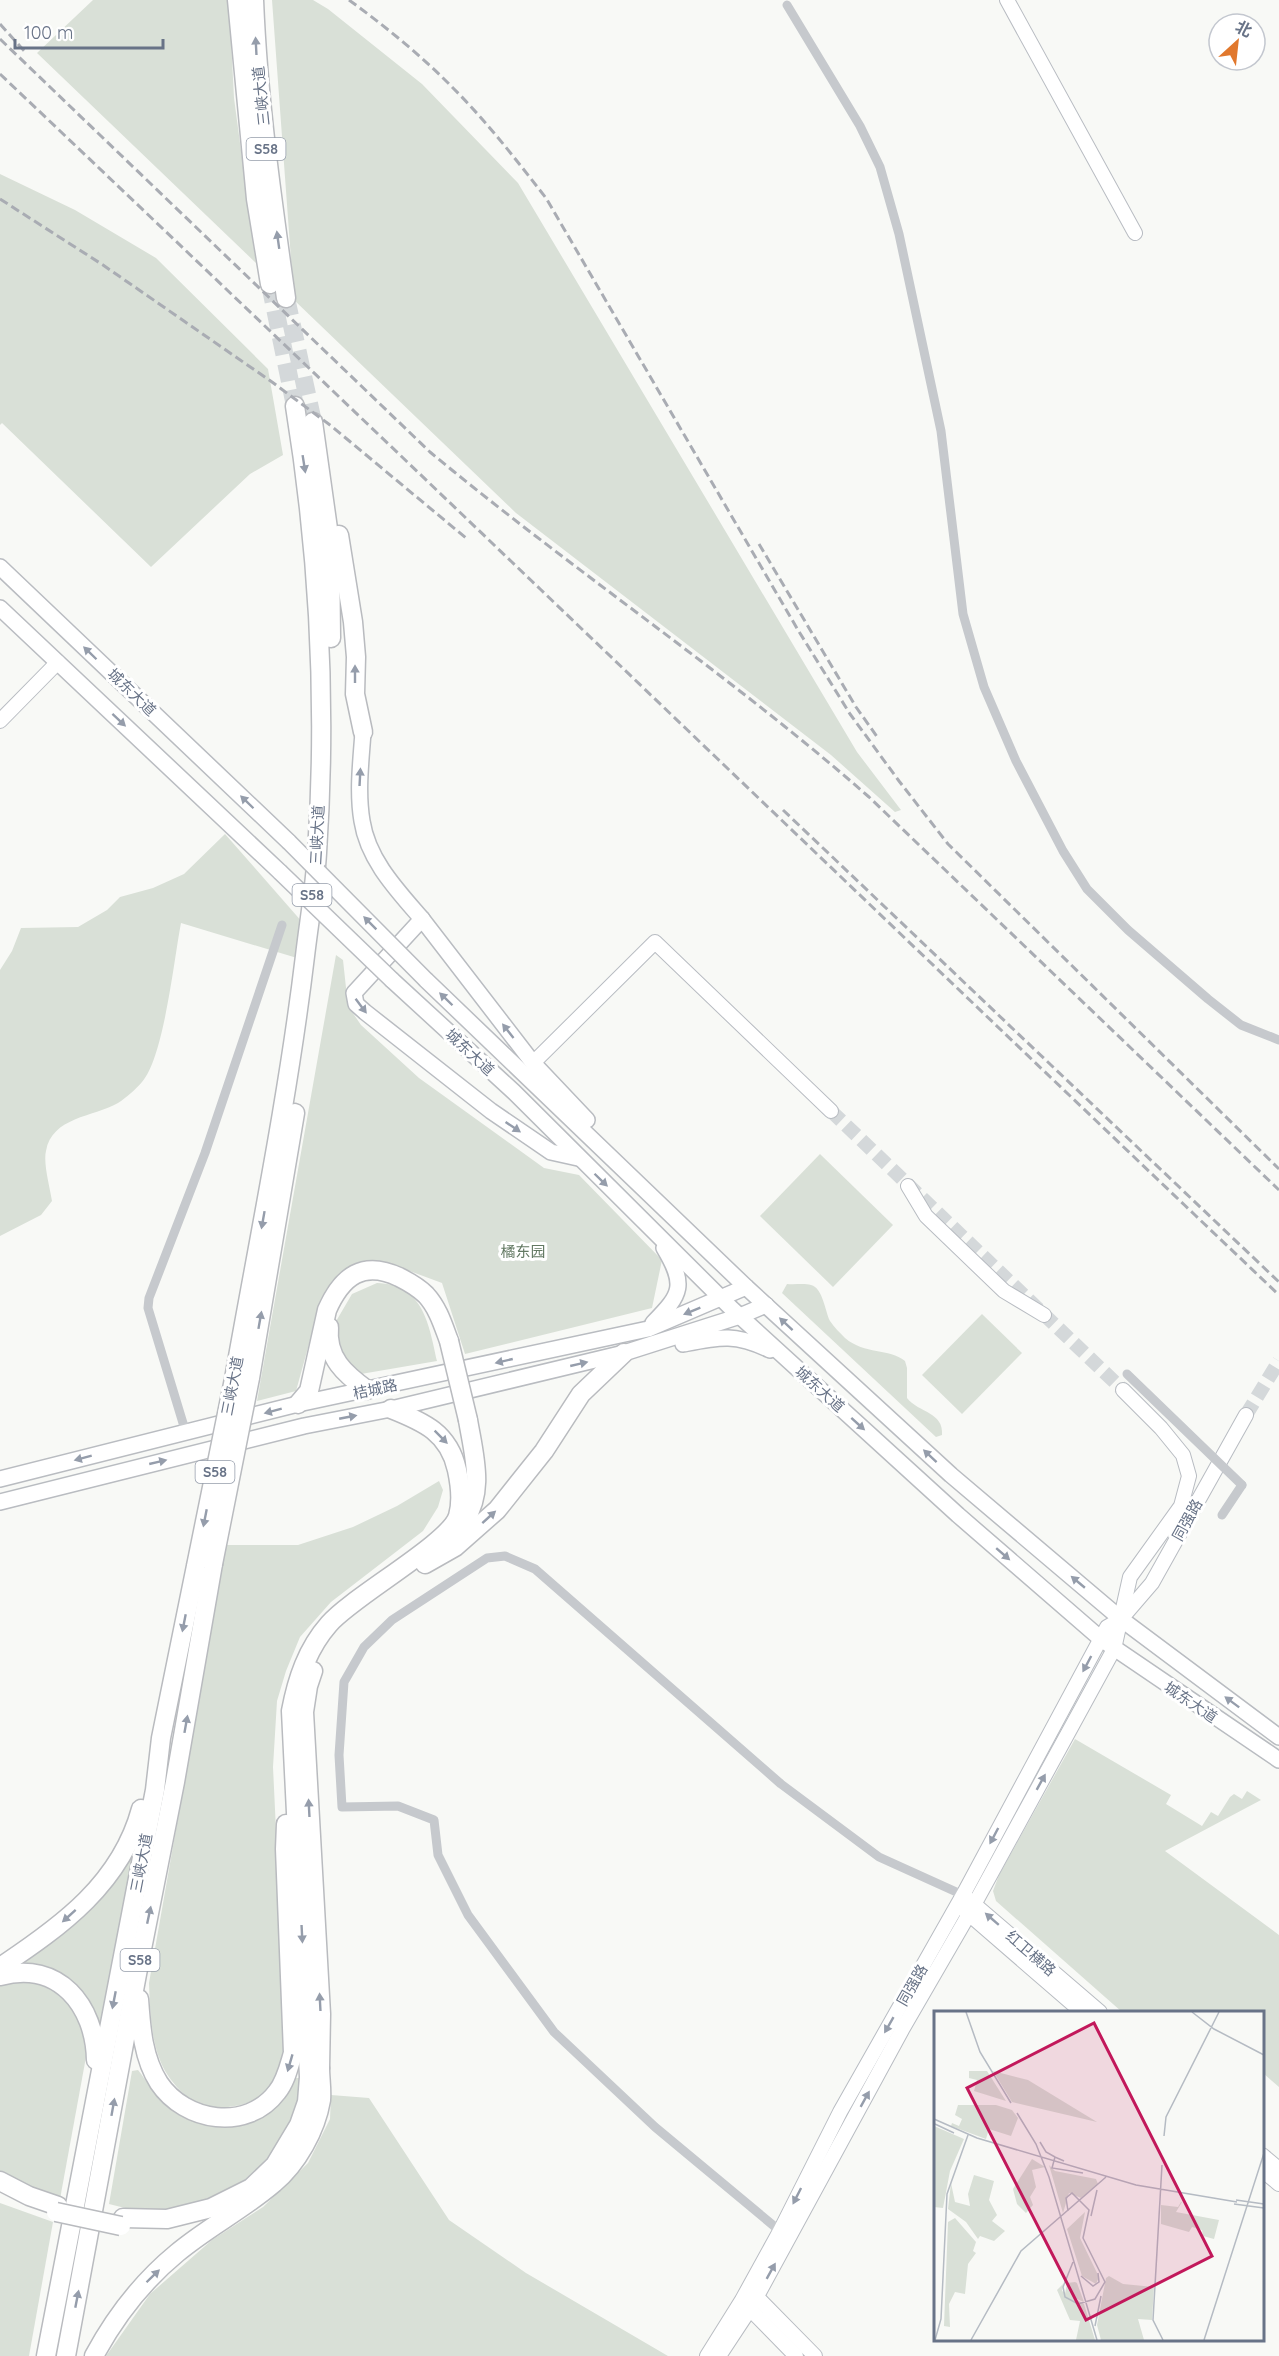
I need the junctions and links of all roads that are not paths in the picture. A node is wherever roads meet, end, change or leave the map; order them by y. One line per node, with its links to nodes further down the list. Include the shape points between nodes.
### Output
1 (237, 0): 6 (highway, 三峡大道 / S58, via 256,199)
2 (254, 0): 7 (highway, 三峡大道 / S58, one-way to 2, via 267,161)
3 (1007, 0): 5 (main road)
4 (787, 5): 16 (street, via 860,126 880,167 899,234 941,431 963,614 984,687 1016,761 1063,852 1087,889 1128,930 1241,1025)
5 (1135, 233)
6 (270, 284)
7 (286, 298)
8 (295, 406): 33 (highway, 三峡大道 / S58, one-way to 33, via 313,530 321,652 317,854 293,1055)
9 (0, 567): 22 (main road, 城东大道, one-way to 9, bridge)
10 (0, 608): 11 (main road, 城东大道)
11 (58, 662): 12 (main road); 19 (main road, 城东大道, one-way to 19, bridge, via 514,1092)
12 (0, 721)
13 (363, 732): 14 (main road, one-way to 13, via 386,876 367,841 360,790); 33 (highway, 三峡大道 / S58, via 355,694 356,657 332,484 313,422 330,543 333,737 329,857 303,1064)
14 (422, 919): 17 (main road, one-way to 14); 19 (main road, one-way to 19, via 354,993 356,1004 491,1112 551,1152)
15 (282, 925): 40 (street, via 205,1153 149,1298 148,1308)
16 (1279, 1040)
17 (533, 1063): 18 (main road, via 655,942); 22 (main road)
18 (831, 1110)
19 (579, 1159): 21 (main road, 城东大道, one-way to 21)
20 (908, 1186): 26 (main road, via 926,1216 1004,1291)
21 (655, 1233): 24 (main road, 城东大道); 28 (main road, via 679,1282 676,1297)
22 (704, 1245): 23 (main road, 城东大道)
23 (746, 1287): 24 (main road, 桔城路); 25 (main road, 城东大道)
24 (723, 1299): 27 (main road, 城东大道); 28 (main road, 桔城路, one-way to 28)
25 (766, 1305): 27 (main road, 桔城路); 47 (main road, 城东大道, one-way to 25, via 951,1475)
26 (1044, 1315)
27 (740, 1316): 30 (main road, 桔城路); 31 (main road, 城东大道)
28 (648, 1329): 34 (main road, 桔城路, one-way to 34)
29 (446, 1342): 34 (highway, via 434,1319 408,1287 378,1276 366,1276 355,1282 338,1299 332,1312 328,1341 336,1363); 36 (highway, via 438,1314 426,1296 408,1281 379,1270 358,1273 348,1278 332,1298 309,1391); 39 (highway, bridge)
30 (624, 1353): 31 (main road, via 730,1337 754,1342); 37 (main road, 桔城路, one-way to 30); 45 (highway, one-way to 30, via 455,1547 497,1510 544,1451 581,1394)
31 (786, 1359): 48 (main road, 城东大道, one-way to 48)
32 (1127, 1374): 43 (street, bridge, via 1242,1485)
33 (242, 1378): 46 (highway, 三峡大道 / S58, bridge)
34 (368, 1390): 36 (main road, 桔城路)
35 (1123, 1390): 47 (main road, via 1179,1447 1189,1476 1181,1506 1130,1577)
36 (298, 1404): 40 (main road, 桔城路, one-way to 40)
37 (391, 1409): 42 (main road, 桔城路, one-way to 37, via 304,1426); 44 (highway, one-way to 44, via 415,1418 437,1432 448,1445 458,1474)
38 (1246, 1415): 47 (main road, 同强路, via 1152,1583)
39 (464, 1421): 44 (highway, via 471,1481 466,1506); 45 (highway, via 476,1478 472,1506 463,1525)
40 (186, 1433): 41 (main road, 桔城路, one-way to 41)
41 (0, 1479)
42 (0, 1503)
43 (1222, 1515)
44 (458, 1518): 50 (highway, via 443,1536 329,1624 302,1667)
45 (425, 1564): 63 (highway, one-way to 45, via 321,2014 304,1712 308,1686 323,1648 340,1628)
46 (205, 1565): 52 (highway, 三峡大道 / S58, one-way to 52); 59 (highway, 三峡大道 / S58, one-way to 46, via 175,1782)
47 (1121, 1619): 48 (main road, 同强路, via 1107,1627); 49 (main road, 同强路); 51 (main road, 城东大道, one-way to 47)
48 (1101, 1639): 49 (main road, 城东大道); 56 (main road, 同强路, one-way to 56)
49 (1114, 1649): 53 (main road, 城东大道); 57 (main road, 同强路, one-way to 49)
50 (291, 1711): 59 (highway, one-way to 59, via 285,1849 293,2053 277,2092 263,2105 232,2117 213,2118 172,2100 148,2063); 72 (highway, one-way to 72, via 309,2076 307,2102 299,2125 275,2165 251,2188 211,2208 167,2219)
51 (1279, 1735)
52 (161, 1738): 58 (highway, one-way to 58, via 137,1826 120,1860 100,1887 52,1931); 64 (highway, 三峡大道 / S58, one-way to 64, via 155,1790)
53 (1254, 1745): 54 (main road, 城东大道); 55 (main road)
54 (1279, 1761)
55 (1279, 1766)
56 (960, 1899): 57 (main road, 红卫横路); 73 (main road, 同强路, one-way to 73, via 840,2112); 73 (street, via 879,1857 781,1784 535,1569 505,1556 487,1558 392,1620 363,1647 344,1682 339,1755 342,1806 398,1806 434,1820 438,1855 468,1915 554,2032 655,2127)
57 (972, 1908): 61 (main road, 红卫横路); 62 (main road, 红卫横路, one-way to 57); 74 (main road, 同强路, one-way to 57)
58 (0, 1967)
59 (137, 1974): 76 (highway, 三峡大道 / S58, one-way to 59)
60 (0, 1976): 64 (highway, via 41,1975 76,1997 87,2014 95,2044)
61 (1080, 2011)
62 (1098, 2011)
63 (320, 2068): 72 (highway, via 308,2126 273,2179 254,2194 198,2220 162,2226); 77 (highway, one-way to 63, via 107,2331 148,2280 178,2252 275,2183 297,2156 313,2128 321,2099)
64 (96, 2093): 75 (highway, 三峡大道 / S58)
65 (1264, 2156): 66 (main road)
66 (1279, 2169)
67 (1264, 2171): 69 (main road)
68 (0, 2181): 71 (highway)
69 (1279, 2184)
70 (0, 2190): 71 (highway, via 29,2205)
71 (57, 2209): 72 (highway, bridge)
72 (122, 2222)
73 (780, 2231): 74 (main road, 同强路)
74 (749, 2299): 78 (main road, 同强路); 79 (main road, 同强路); 80 (main road); 81 (main road)
75 (46, 2356)
76 (66, 2356)
77 (94, 2356)
78 (707, 2356)
79 (719, 2356)
80 (796, 2356)
81 (815, 2356)

